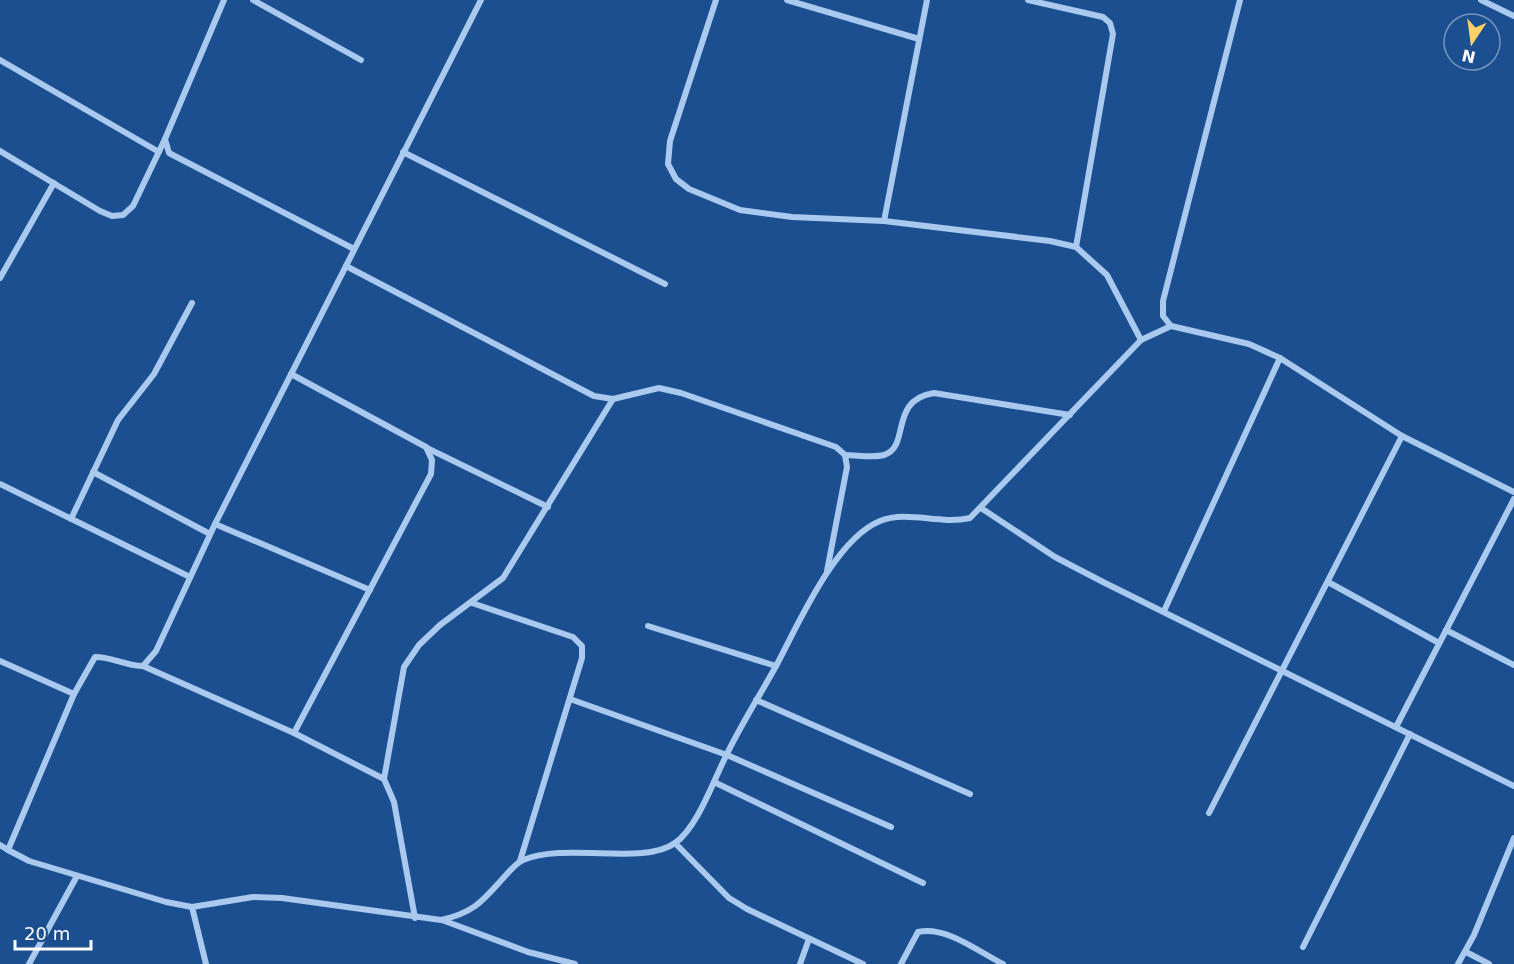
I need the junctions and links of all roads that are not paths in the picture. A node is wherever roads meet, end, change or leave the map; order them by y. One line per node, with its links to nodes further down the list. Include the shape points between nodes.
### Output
1 (225, 0): 14 (street)
2 (253, 0): 13 (street)
3 (481, 0): 17 (street)
4 (716, 0): 19 (street, via 670,141 668,164 676,179 689,189 740,210 792,218)
5 (787, 0): 11 (street)
6 (927, 0): 11 (street)
7 (1028, 0): 20 (street, via 1103,17 1113,34)
8 (1240, 0): 26 (street, via 1162,301 1163,316)
9 (1481, 0): 10 (street)
10 (1514, 16)
11 (919, 39): 19 (street)
12 (0, 60): 16 (street)
13 (361, 60)
14 (165, 139): 16 (street); 21 (street, via 169,153 176,159)
15 (0, 151): 18 (street)
16 (159, 152): 18 (street, via 133,206 123,215 100,211)
17 (403, 152): 21 (street); 24 (street)
18 (54, 183): 23 (street)
19 (885, 221): 20 (street)
20 (1076, 247): 27 (street, via 1107,275)
21 (354, 249): 22 (street)
22 (346, 266): 29 (street); 30 (street, via 569,385)
23 (0, 278)
24 (665, 284)
25 (192, 303): 35 (street, via 154,374 118,420)
26 (1171, 326): 27 (street); 28 (street, via 1240,342)
27 (1142, 340): 31 (street)
28 (1280, 357): 32 (street); 49 (street)
29 (291, 374): 33 (street); 42 (street)
30 (613, 399): 34 (street, via 659,388 681,393 836,447); 39 (street)
31 (1070, 415): 34 (street, via 934,393 919,395 904,416 892,450 883,455); 40 (street)
32 (1402, 436): 37 (street); 46 (street)
33 (426, 447): 39 (street); 47 (street, via 432,460 431,474)
34 (845, 455): 44 (street, via 847,467)
35 (93, 472): 41 (street); 43 (street)
36 (0, 484): 41 (street)
37 (1514, 492)
38 (1514, 499): 51 (street)
39 (548, 507): 48 (street, via 503,578)
40 (981, 508): 44 (street, via 970,518 952,522 903,516 881,521 862,532); 49 (street, via 1055,557)
41 (71, 519): 45 (street)
42 (215, 524): 43 (street); 47 (street)
43 (210, 534): 45 (street)
44 (827, 572): 56 (street)
45 (190, 577): 55 (street, via 156,651)
46 (1328, 582): 52 (street); 57 (street)
47 (370, 590): 62 (street)
48 (472, 603): 59 (street, via 573,637 582,645); 65 (street, via 419,645 404,668)
49 (1164, 612): 57 (street)
50 (648, 626): 56 (street)
51 (1446, 630): 52 (street); 54 (street)
52 (1439, 643): 61 (street)
53 (0, 661): 58 (street)
54 (1514, 665)
55 (143, 666): 58 (street, via 130,666 113,657 95,657); 62 (street)
56 (776, 666): 60 (street)
57 (1283, 670): 61 (street); 69 (street)
58 (74, 694): 74 (street)
59 (570, 699): 64 (street); 75 (street)
60 (756, 700): 64 (street); 68 (street)
61 (1396, 727): 63 (street)
62 (294, 733): 65 (street)
63 (1410, 734): 67 (street); 82 (street)
64 (727, 754): 66 (street); 70 (street)
65 (384, 779): 79 (street, via 394,802)
66 (714, 782): 72 (street, via 695,819); 77 (street)
67 (1514, 786)
68 (970, 794)
69 (1209, 813)
70 (891, 827)
71 (1514, 838): 83 (street)
72 (675, 843): 75 (street, via 653,853 558,852); 81 (street, via 729,898)
73 (0, 845): 74 (street)
74 (8, 850): 76 (street)
75 (520, 861): 80 (street, via 465,915)
76 (76, 876): 78 (street); 84 (street)
77 (923, 883)
78 (192, 906): 79 (street, via 253,897 282,898); 85 (street)
79 (415, 918): 80 (street)
80 (441, 920): 86 (street, via 528,952)
81 (809, 939): 87 (street); 88 (street)
82 (1303, 947)
83 (1466, 952): 91 (street); 92 (street)
84 (29, 964)
85 (206, 964)
86 (575, 964)
87 (800, 964)
88 (863, 964)
89 (901, 964): 90 (street, via 918,932 927,930)
90 (1003, 964)
91 (1458, 964)
92 (1488, 964)

